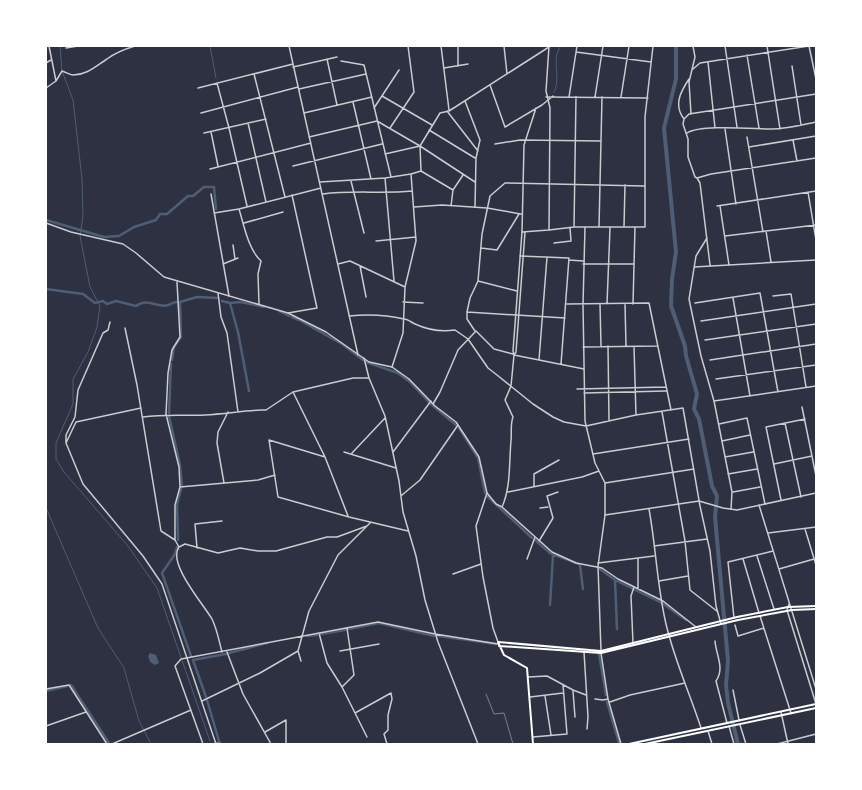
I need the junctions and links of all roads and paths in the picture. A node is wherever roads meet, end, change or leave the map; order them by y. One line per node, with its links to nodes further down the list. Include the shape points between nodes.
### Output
1 (49, 46): 26 (street)
2 (77, 46): 18 (street)
3 (135, 46): 47 (street, via 107,58 93,70 73,75 62,71)
4 (289, 46): 36 (street)
5 (408, 46): 76 (street, via 414,92)
6 (441, 46): 39 (street)
7 (458, 46): 37 (street)
8 (504, 46): 44 (street)
9 (577, 46): 20 (street)
10 (602, 46): 22 (street)
11 (628, 46): 25 (street)
12 (653, 46): 30 (street)
13 (693, 46): 40 (street)
14 (726, 46): 28 (street)
15 (767, 46): 21 (street)
16 (789, 46): 19 (street)
17 (549, 47): 44 (street); 60 (street)
18 (66, 48)
19 (789, 50): 21 (street); 34 (street, via 808,46)
20 (576, 52): 22 (street); 57 (street)
21 (768, 52): 23 (street); 67 (street)
22 (601, 55): 25 (street); 62 (street)
23 (747, 55): 28 (street); 71 (street)
24 (337, 57): 27 (street)
25 (627, 58): 30 (street); 64 (street)
26 (52, 59): 33 (street); 47 (street)
27 (327, 59): 36 (street); 49 (street)
28 (728, 59): 31 (street); 74 (street)
29 (341, 61): 43 (street, via 364,65)
30 (652, 62): 65 (street)
31 (708, 62): 40 (street, via 700,63); 79 (street)
32 (816, 62): 34 (street)
33 (46, 63)
34 (812, 63): 46 (street)
35 (468, 64): 37 (street)
36 (293, 65): 42 (street); 53 (street)
37 (458, 66): 39 (street)
38 (792, 66): 66 (street)
39 (444, 68): 78 (street)
40 (693, 69): 45 (street)
41 (399, 70): 55 (street)
42 (254, 74): 48 (street); 58 (street)
43 (366, 74): 49 (street); 59 (street)
44 (507, 74): 50 (street)
45 (690, 77): 82 (street); 84 (street, via 680,92 679,112)
46 (816, 79)
47 (56, 81): 51 (street)
48 (217, 83): 52 (street); 72 (street)
49 (332, 83): 53 (street); 73 (street)
50 (489, 85): 68 (street); 77 (street, via 505,127)
51 (46, 88)
52 (198, 88)
53 (298, 88): 58 (street); 81 (street)
54 (816, 94): 66 (street)
55 (382, 96): 75 (street); 76 (street)
56 (553, 96): 57 (street); 60 (street); 70 (street)
57 (569, 96): 61 (street)
58 (260, 97): 72 (street); 83 (street)
59 (372, 97): 69 (street); 75 (street)
60 (546, 97): 70 (street)
61 (576, 97): 62 (street); 107 (street)
62 (595, 97): 63 (street)
63 (602, 97): 64 (street); 108 (street)
64 (621, 97): 65 (street)
65 (648, 98): 145 (street, via 645,117)
66 (797, 98): 67 (street); 89 (street)
67 (776, 100): 71 (street); 96 (street)
68 (465, 101): 78 (street); 116 (street, via 480,140)
69 (353, 102): 73 (street); 90 (street)
70 (548, 102): 77 (street); 106 (street)
71 (755, 104): 74 (street); 95 (street)
72 (224, 106): 80 (street); 92 (street)
73 (337, 106): 81 (street)
74 (735, 107): 79 (street); 91 (street)
75 (374, 108): 85 (street)
76 (403, 108): 88 (street); 93 (street)
77 (536, 108): 105 (street)
78 (448, 111): 88 (street, via 440,113); 116 (street)
79 (714, 111): 82 (street); 94 (street)
80 (201, 113)
81 (304, 113): 103 (street)
82 (691, 114): 84 (street)
83 (266, 118): 87 (street); 117 (street)
84 (684, 119): 101 (street, via 683,124)
85 (377, 121): 90 (street); 93 (street); 111 (street)
86 (816, 122): 89 (street)
87 (248, 123): 92 (street); 119 (street)
88 (432, 125): 98 (street)
89 (801, 125): 96 (street)
90 (359, 126): 103 (street); 115 (street)
91 (737, 127): 95 (street); 97 (street)
92 (229, 128): 99 (street); 124 (street)
93 (390, 128): 113 (street)
94 (715, 128): 97 (street); 101 (street, via 694,129)
95 (759, 128): 96 (street)
96 (780, 128)
97 (725, 129): 130 (street)
98 (429, 130): 113 (street); 120 (street)
99 (211, 132): 100 (street); 125 (street)
100 (204, 133)
101 (687, 133): 135 (street, via 688,157)
102 (816, 136): 109 (street)
103 (310, 137): 110 (street)
104 (747, 137): 114 (street)
105 (525, 140): 106 (street); 112 (street); 140 (street)
106 (551, 140): 107 (street); 141 (street)
107 (575, 140): 108 (street); 143 (street)
108 (601, 140): 142 (street)
109 (793, 140): 114 (street); 123 (street)
110 (311, 142): 117 (street); 122 (street)
111 (382, 144): 115 (street); 118 (street)
112 (495, 144)
113 (420, 146): 118 (street); 129 (street); 132 (street)
114 (749, 147): 128 (street)
115 (364, 148): 122 (street); 136 (street)
116 (478, 151): 120 (street)
117 (275, 152): 119 (street); 156 (street)
118 (385, 154): 133 (street)
119 (256, 157): 124 (street); 158 (street)
120 (476, 158): 139 (street)
121 (816, 158): 123 (street)
122 (314, 160): 126 (street); 138 (street)
123 (797, 161): 128 (street)
124 (237, 162): 125 (street); 160 (street)
125 (218, 166): 127 (street)
126 (293, 166)
127 (210, 169)
128 (752, 169): 130 (street); 157 (street)
129 (421, 171): 131 (street); 147 (street)
130 (731, 172): 135 (street); 159 (street)
131 (411, 174): 133 (street); 148 (street)
132 (463, 174): 139 (street); 147 (street)
133 (391, 177): 134 (street)
134 (385, 178): 136 (street); 152 (street)
135 (697, 178): 189 (street, via 700,183)
136 (371, 179): 137 (street)
137 (351, 181): 138 (street); 151 (street)
138 (320, 182): 146 (street)
139 (475, 182): 165 (street)
140 (524, 182): 141 (street); 166 (street, via 505,183 490,196); 170 (street)
141 (549, 183): 143 (street); 181 (street)
142 (600, 184): 143 (street); 144 (street); 177 (street)
143 (574, 185): 175 (street)
144 (625, 185): 145 (street); 179 (street)
145 (644, 186): 180 (street, via 645,227)
146 (321, 188): 154 (street); 155 (street)
147 (453, 190): 161 (street)
148 (413, 191): 152 (street); 164 (street)
149 (816, 191): 150 (street)
150 (808, 192): 157 (street); 173 (street)
151 (354, 193): 152 (street); 154 (street); 186 (street)
152 (386, 193): 190 (street)
153 (211, 194): 169 (street)
154 (323, 194): 206 (street)
155 (292, 195): 156 (street); 237 (street, via 316,308)
156 (285, 197): 158 (street)
157 (757, 201): 159 (street); 185 (street)
158 (266, 202): 160 (street)
159 (736, 204): 163 (street)
160 (247, 206): 167 (street)
161 (452, 206): 164 (street); 165 (street)
162 (717, 206): 163 (street)
163 (720, 206): 187 (street)
164 (414, 207): 188 (street)
165 (475, 207): 166 (street)
166 (487, 208): 170 (street); 195 (street)
167 (239, 209): 169 (street); 172 (street)
168 (283, 212): 172 (street)
169 (214, 213): 205 (street)
170 (520, 214): 183 (street); 195 (street, via 497,250)
171 (46, 223): 214 (street, via 78,234 123,244 158,274)
172 (244, 223): 226 (street, via 256,256 261,261 258,274)
173 (815, 225): 182 (street); 191 (street)
174 (570, 227): 175 (street); 181 (street); 193 (street, via 571,241)
175 (574, 227): 176 (street)
176 (585, 227): 177 (street); 203 (street)
177 (599, 227): 178 (street)
178 (610, 227): 179 (street); 207 (street)
179 (624, 227): 180 (street)
180 (635, 227): 208 (street)
181 (548, 230): 184 (street)
182 (766, 231): 185 (street); 204 (street)
183 (522, 232): 184 (street); 196 (street)
184 (526, 232): 197 (street)
185 (763, 232): 187 (street)
186 (364, 233)
187 (725, 236): 209 (street)
188 (416, 237): 190 (street); 216 (street)
189 (707, 238): 211 (street); 212 (street, via 696,256)
190 (390, 240): 192 (street); 215 (street)
191 (816, 240)
192 (376, 241)
193 (554, 243)
194 (233, 245): 200 (street)
195 (481, 248): 213 (street)
196 (520, 256): 197 (street); 217 (street)
197 (524, 256): 198 (street); 241 (street)
198 (547, 257): 201 (street); 242 (street)
199 (238, 258): 200 (street)
200 (235, 260): 205 (street)
201 (569, 260): 203 (street); 227 (street)
202 (816, 260): 204 (street)
203 (583, 262): 207 (street); 233 (street)
204 (771, 262): 209 (street)
205 (223, 264): 220 (street)
206 (338, 264): 210 (street, via 350,261); 239 (street)
207 (608, 264): 208 (street); 229 (street)
208 (634, 264): 231 (street)
209 (729, 265): 211 (street)
210 (360, 266): 215 (street); 221 (street)
211 (710, 266): 212 (street)
212 (694, 267): 295 (street, via 690,306)
213 (478, 281): 217 (street); 236 (street, via 470,298)
214 (177, 282): 218 (street); 303 (street, via 180,337 173,346 169,368)
215 (394, 282): 216 (street)
216 (405, 287): 223 (street)
217 (517, 291): 240 (street)
218 (218, 293): 220 (street); 301 (street, via 221,317 227,333)
219 (773, 296): 234 (street, via 791,294)
220 (229, 297): 226 (street)
221 (366, 297)
222 (732, 297): 225 (street); 235 (street, via 760,293); 238 (street)
223 (403, 302): 224 (street); 244 (street)
224 (423, 303)
225 (695, 303)
226 (259, 304): 237 (street)
227 (567, 304): 233 (street); 243 (street)
228 (600, 304): 229 (street); 233 (street); 261 (street)
229 (607, 304): 230 (street)
230 (625, 304): 231 (street); 257 (street)
231 (633, 304): 259 (street, via 649,304)
232 (816, 304): 234 (street)
233 (583, 305): 260 (street)
234 (793, 307): 235 (street); 248 (street)
235 (764, 311): 238 (street); 250 (street)
236 (468, 312): 240 (street); 251 (street, via 467,319)
237 (288, 313): 264 (street, via 326,332)
238 (736, 315): 245 (street); 252 (street)
239 (349, 316): 244 (street, via 370,314); 264 (street)
240 (516, 316): 241 (street); 265 (street)
241 (519, 316): 242 (street); 265 (street)
242 (542, 318): 243 (street); 268 (street)
243 (565, 318): 270 (street)
244 (404, 319): 253 (street, via 424,328 443,332 455,330); 272 (street, via 403,333)
245 (701, 321)
246 (110, 322): 316 (street, via 83,376 78,390 75,417 66,435)
247 (816, 324): 248 (street)
248 (796, 327): 250 (street); 262 (street)
249 (125, 328): 298 (street)
250 (767, 331): 252 (street); 263 (street)
251 (476, 332): 253 (street); 265 (street, via 494,349)
252 (739, 334): 254 (street); 266 (street)
253 (468, 339): 279 (street, via 488,368); 296 (street, via 458,350)
254 (705, 340)
255 (816, 344): 262 (street)
256 (608, 346): 257 (street); 261 (street); 285 (street)
257 (626, 346): 258 (street)
258 (634, 346): 259 (street); 286 (street)
259 (658, 346): 281 (street)
260 (583, 347): 261 (street); 274 (street)
261 (601, 347)
262 (800, 347): 263 (street); 273 (street)
263 (770, 352): 266 (street); 275 (street)
264 (358, 355): 267 (street)
265 (514, 355): 268 (street); 279 (street)
266 (742, 355): 269 (street); 276 (street)
267 (364, 358): 272 (street, via 373,363); 277 (street)
268 (539, 360): 270 (street)
269 (710, 360)
270 (561, 365): 274 (street)
271 (816, 365): 273 (street)
272 (392, 367): 294 (street, via 410,379)
273 (803, 367): 275 (street); 282 (street)
274 (584, 369): 284 (street)
275 (773, 371): 276 (street); 290 (street)
276 (746, 375): 278 (street); 293 (street)
277 (369, 378): 288 (street, via 353,378); 306 (street)
278 (716, 379)
279 (511, 386): 312 (street, via 553,418 576,426); 342 (street, via 505,400 513,416 510,426)
280 (816, 386): 282 (street)
281 (666, 387): 286 (street); 287 (street)
282 (806, 387): 290 (street)
283 (577, 389): 284 (street)
284 (584, 389): 285 (street); 291 (street)
285 (609, 389): 286 (street); 292 (street)
286 (635, 389): 289 (street)
287 (667, 391): 289 (street); 299 (street)
288 (293, 392): 301 (street, via 266,410); 324 (street)
289 (635, 392): 292 (street); 304 (street)
290 (778, 392): 293 (street)
291 (584, 393): 292 (street); 312 (street)
292 (609, 393): 308 (street)
293 (750, 396): 295 (street)
294 (431, 401): 296 (street); 319 (street)
295 (714, 401): 310 (street)
296 (433, 404): 311 (street)
297 (802, 407): 307 (street)
298 (142, 408): 305 (street); 316 (street, via 76,422)
299 (672, 410): 302 (street); 314 (street, via 683,408)
300 (228, 412): 301 (street); 303 (street, via 174,416); 337 (street, via 218,432 217,443)
301 (238, 412)
302 (662, 412): 304 (street); 317 (street)
303 (166, 414): 305 (street); 340 (street, via 179,466)
304 (636, 415): 308 (street)
305 (143, 417): 370 (street, via 161,531)
306 (385, 418): 319 (street); 321 (street)
307 (804, 419): 309 (street); 323 (street)
308 (609, 420): 312 (street)
309 (785, 423): 327 (street); 328 (street, via 766,427)
310 (718, 424): 313 (street, via 746,418); 315 (street)
311 (458, 425): 345 (street, via 479,457); 347 (street, via 420,480)
312 (586, 426): 322 (street)
313 (750, 435): 315 (street); 320 (street)
314 (689, 440): 317 (street); 330 (street)
315 (722, 441): 325 (street)
316 (66, 443): 425 (street, via 83,484 158,576)
317 (668, 443): 322 (street); 333 (street)
318 (344, 452): 321 (street)
319 (393, 452): 329 (street)
320 (754, 452): 325 (street); 331 (street)
321 (352, 453): 329 (street)
322 (593, 454): 332 (street)
323 (812, 456): 327 (street); 336 (street)
324 (325, 457): 335 (street, via 269,440); 360 (street)
325 (725, 457): 334 (street)
326 (559, 460): 339 (street, via 534,474)
327 (793, 460): 328 (street); 348 (street)
328 (774, 464): 349 (street)
329 (396, 468): 347 (street)
330 (694, 469): 333 (street); 350 (street)
331 (757, 469): 334 (street); 341 (street)
332 (599, 471): 338 (street); 339 (street, via 582,478)
333 (672, 473): 338 (street); 352 (street)
334 (728, 474): 344 (street)
335 (275, 475): 337 (street, via 258,480); 360 (street, via 278,497)
336 (816, 476)
337 (224, 483): 340 (street)
338 (605, 483): 359 (street)
339 (534, 486): 342 (street)
340 (180, 487): 370 (street, via 175,505)
341 (760, 487): 344 (street); 351 (street)
342 (508, 492): 354 (street)
343 (558, 492): 355 (street, via 547,496 550,504)
344 (732, 492): 358 (street)
345 (487, 493): 354 (street, via 496,504); 384 (street, via 476,526)
346 (816, 493): 348 (street)
347 (402, 494): 366 (street)
348 (801, 497): 349 (street)
349 (781, 500): 351 (street)
350 (699, 501): 352 (street); 358 (street); 369 (street)
351 (764, 504): 353 (street)
352 (678, 505): 357 (street); 372 (street)
353 (759, 505): 358 (street); 367 (street)
354 (502, 506): 368 (street)
355 (548, 507): 356 (street); 371 (street, via 553,518)
356 (540, 508)
357 (649, 509): 359 (street); 373 (street)
358 (731, 509)
359 (605, 515): 383 (street)
360 (348, 517): 362 (street)
361 (222, 521): 375 (street, via 195,524)
362 (370, 523): 363 (street); 366 (street)
363 (367, 526): 375 (street, via 337,537 327,537 276,551 240,548 218,553); 412 (street, via 338,555 309,611)
364 (816, 527): 365 (street)
365 (805, 529): 367 (street); 382 (street)
366 (408, 531): 410 (street)
367 (768, 533): 376 (street)
368 (535, 538): 371 (street); 379 (street)
369 (707, 539): 372 (street); 400 (street)
370 (175, 540): 374 (street)
371 (539, 541): 385 (street, via 552,552 569,560)
372 (685, 541): 373 (street); 389 (street)
373 (654, 546): 378 (street)
374 (179, 547): 375 (street, via 185,544); 421 (street, via 177,555 184,576 211,618)
375 (197, 548)
376 (774, 551): 377 (street); 387 (street)
377 (757, 555): 381 (street); 396 (street)
378 (654, 556): 380 (street); 390 (street)
379 (527, 558)
380 (638, 558): 383 (street); 392 (street)
381 (743, 559): 401 (street); 402 (street, via 728,562)
382 (815, 561): 386 (street); 387 (street)
383 (598, 563): 385 (street)
384 (481, 564): 388 (street); 417 (street, via 492,623)
385 (598, 566): 391 (street); 424 (street)
386 (816, 566)
387 (779, 569): 394 (street)
388 (453, 574)
389 (688, 576): 390 (street); 400 (street, via 690,590)
390 (659, 581): 393 (street)
391 (634, 587): 392 (street); 415 (street, via 631,596)
392 (638, 589): 393 (street)
393 (663, 601): 406 (street); 411 (street)
394 (789, 606): 395 (main road); 396 (main road); 398 (street); 399 (street)
395 (816, 606)
396 (774, 609): 401 (main road)
397 (816, 609): 399 (main road)
398 (788, 610): 399 (main road); 401 (main road); 445 (street)
399 (792, 610): 433 (street)
400 (718, 612): 404 (street)
401 (759, 614): 402 (main road); 403 (main road); 408 (street)
402 (734, 618): 403 (main road)
403 (729, 621): 404 (main road)
404 (722, 623): 406 (main road); 413 (main road)
405 (735, 625): 408 (street, via 738,636)
406 (696, 627): 411 (main road)
407 (347, 628): 409 (street); 410 (street, via 378,622); 418 (street)
408 (764, 628): 448 (street)
409 (319, 632): 412 (street); 431 (street, via 327,663)
410 (436, 634): 417 (street); 480 (street)
411 (669, 634): 413 (street); 415 (main road)
412 (302, 635): 419 (street); 422 (street)
413 (670, 637): 424 (main road); 461 (street)
414 (715, 641): 456 (street, via 720,670 720,676 716,681)
415 (633, 643): 424 (main road)
416 (379, 644): 418 (street)
417 (499, 644): 423 (main road); 424 (main road, via 541,644); 427 (main road, via 504,655 526,665)
418 (351, 649): 420 (street); 431 (street, via 354,675)
419 (298, 651): 426 (street); 429 (street)
420 (340, 651)
421 (222, 652): 422 (street); 425 (street)
422 (227, 652): 429 (street)
423 (584, 652): 424 (main road); 438 (street)
424 (601, 652): 442 (street)
425 (188, 659): 443 (street); 447 (street, via 181,659 174,666)
426 (301, 661)
427 (528, 677): 430 (street, via 546,675); 440 (main road)
428 (685, 683): 444 (street, via 630,695)
429 (239, 684): 443 (street); 465 (street)
430 (563, 685): 434 (street); 436 (street)
431 (342, 687): 450 (street)
432 (46, 689): 449 (street, via 68,685)
433 (816, 689)
434 (573, 690): 438 (street); 454 (street)
435 (733, 690): 455 (street)
436 (563, 693): 439 (street); 467 (street, via 567,734)
437 (486, 694): 481 (lane, via 494,714 504,713)
438 (586, 695): 462 (street)
439 (545, 696): 440 (street); 467 (street)
440 (529, 697): 469 (main road)
441 (595, 698): 442 (street)
442 (608, 699): 444 (street)
443 (202, 701): 475 (street)
444 (609, 703): 483 (street)
445 (816, 704): 448 (main road)
446 (816, 708): 452 (main road)
447 (191, 710): 473 (street); 474 (street)
448 (790, 710): 451 (main road); 452 (street)
449 (86, 712): 459 (street); 472 (street)
450 (355, 712): 468 (street); 479 (street, via 391,693 388,730 384,734)
451 (781, 712): 453 (street); 455 (main road)
452 (791, 713): 453 (main road)
453 (781, 715): 457 (main road); 471 (street)
454 (575, 717)
455 (739, 720): 456 (main road)
456 (727, 723): 458 (main road)
457 (740, 724): 460 (main road); 488 (street)
458 (715, 725): 461 (main road); 463 (main road)
459 (46, 726)
460 (730, 726): 463 (main road); 487 (street)
461 (701, 728): 470 (main road)
462 (586, 729)
463 (716, 729): 464 (main road)
464 (708, 731): 485 (main road); 486 (street)
465 (265, 732): 477 (street); 478 (street, via 286,720)
466 (816, 734): 471 (street)
467 (551, 735): 469 (street)
468 (367, 737)
469 (532, 737): 482 (main road)
470 (635, 743): 484 (main road)
471 (788, 743): 489 (street)
472 (107, 744)
473 (112, 744)
474 (203, 744)
475 (216, 744): 476 (street)
476 (225, 744)
477 (271, 744)
478 (286, 744)
479 (387, 744)
480 (478, 744)
481 (513, 744)
482 (532, 744)
483 (621, 744)
484 (629, 744)
485 (645, 744)
486 (712, 744)
487 (734, 744)
488 (746, 744)
489 (777, 744)

